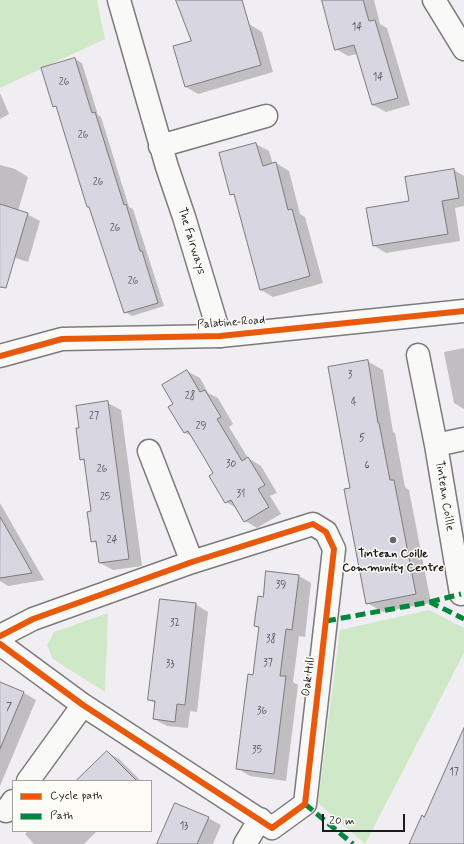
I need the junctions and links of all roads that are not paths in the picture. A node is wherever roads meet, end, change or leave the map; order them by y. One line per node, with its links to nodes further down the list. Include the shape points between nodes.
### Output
1 (119, 0): 5 (street, The Fairways)
2 (434, 0): 3 (street)
3 (464, 49)
4 (266, 116): 5 (street)
5 (160, 146): 7 (street, The Fairways)
6 (464, 310): 7 (street, Palatine Road)
7 (220, 336): 8 (street, Palatine Road, via 62,339)
8 (0, 356)
9 (418, 356): 11 (street, Tintean Coílle)
10 (464, 439): 11 (street, Tintean Coílle)
11 (436, 445): 14 (street, Tintean Coílle)
12 (149, 451): 13 (street)
13 (192, 562): 15 (street, Oak Hill, via 33,619); 19 (street, Oak Hill, via 313,524 326,532 334,549 305,804 272,828)
14 (460, 594)
15 (0, 636)
16 (0, 644): 17 (street, Oak Hill)
17 (83, 706): 18 (street); 19 (street, Oak Hill)
18 (29, 780)
19 (260, 819): 20 (street)
20 (245, 844)

